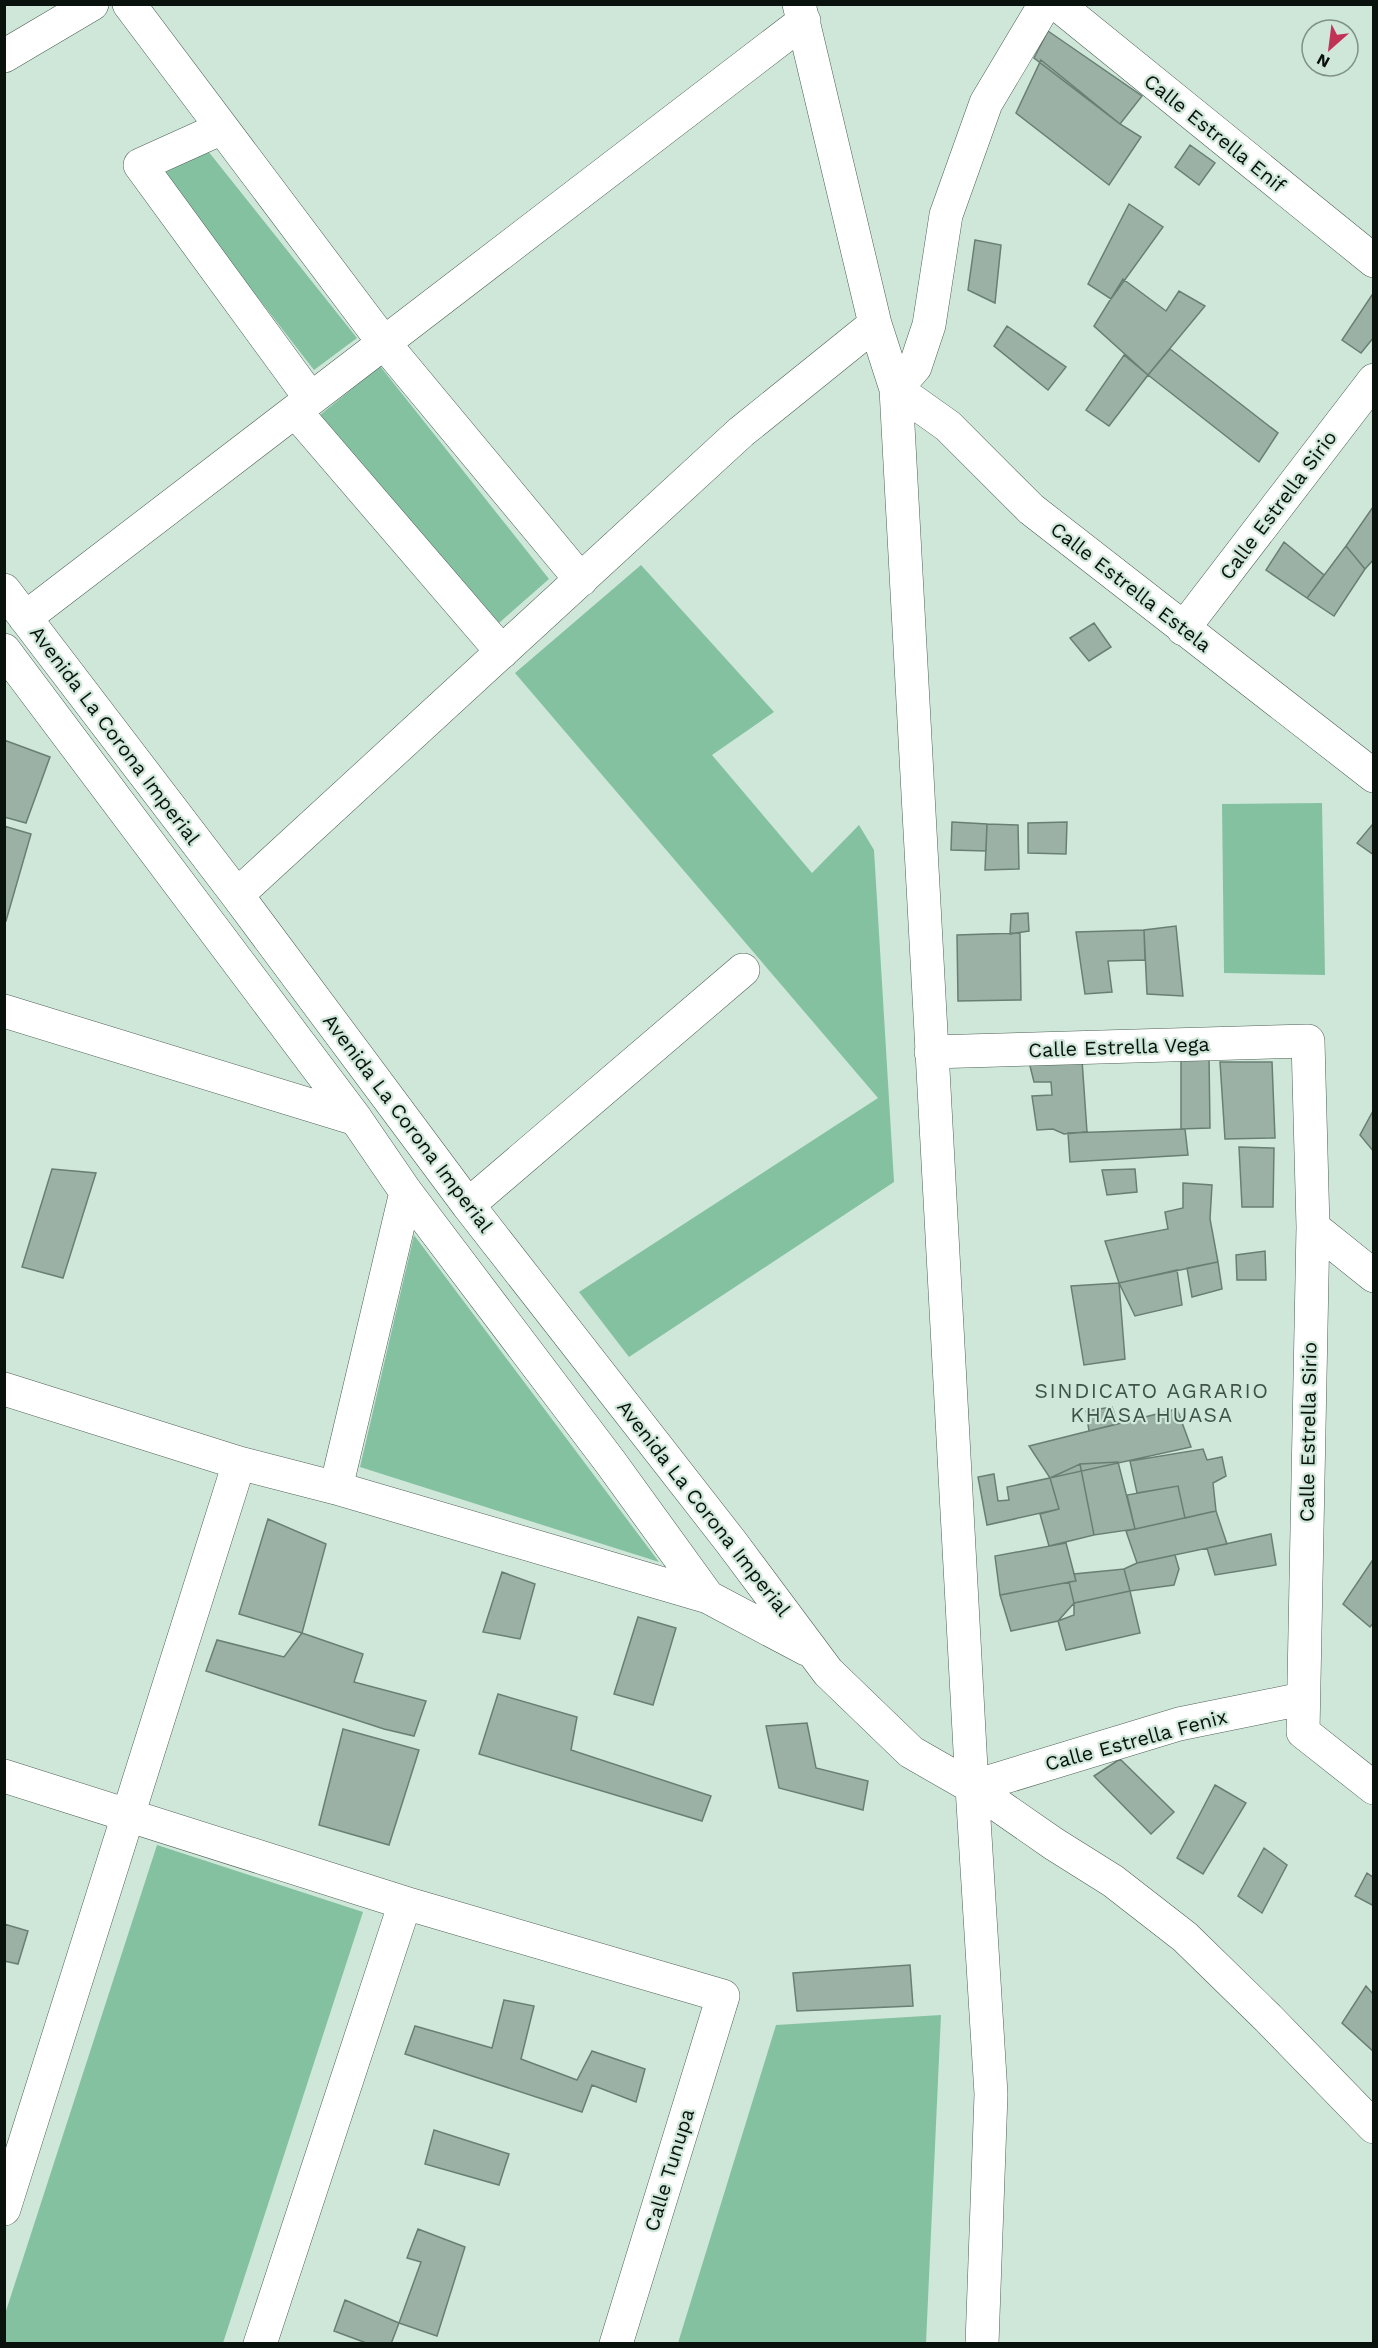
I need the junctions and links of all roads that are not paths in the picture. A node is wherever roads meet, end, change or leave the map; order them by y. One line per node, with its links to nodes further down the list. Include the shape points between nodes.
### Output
1 (92, 4): 6 (street)
2 (129, 4): 7 (street)
3 (1045, 4): 12 (street, via 986,103 946,215 929,325 915,367)
4 (1057, 4): 8 (street, Calle Estrella Enif)
5 (802, 13): 9 (street); 10 (street)
6 (4, 56)
7 (222, 128): 10 (street); 13 (street, via 140,165)
8 (1374, 261)
9 (875, 324): 12 (street); 14 (street, via 741,432)
10 (384, 344): 13 (street); 14 (street)
11 (1374, 380): 17 (street, Calle Estrella Sirio)
12 (896, 389): 17 (street, Calle Estrella Estela, via 948,426 1031,508); 25 (street)
13 (303, 405): 16 (street); 19 (street)
14 (581, 580): 19 (street)
15 (4, 590): 16 (street, Avenida La Corona Imperial)
16 (25, 618): 21 (street, Avenida La Corona Imperial)
17 (1183, 629): 20 (street, Calle Estrella Estela)
18 (4, 650): 26 (street, Avenida La Corona Imperial)
19 (502, 652): 21 (street)
20 (1374, 776)
21 (237, 895): 28 (street, Avenida La Corona Imperial)
22 (743, 970): 28 (street)
23 (4, 1011): 26 (street)
24 (1308, 1041): 25 (street, Calle Estrella Vega); 29 (street, Calle Estrella Sirio)
25 (931, 1052): 38 (street)
26 (356, 1119): 27 (street, Avenida La Corona Imperial)
27 (406, 1192): 33 (street); 34 (street, Avenida La Corona Imperial)
28 (468, 1205): 35 (street, Avenida La Corona Imperial)
29 (1313, 1227): 30 (street); 36 (street, Calle Estrella Sirio)
30 (1374, 1276)
31 (4, 1389): 32 (street)
32 (239, 1463): 33 (street); 40 (street)
33 (336, 1488): 34 (street)
34 (708, 1597): 35 (street, Avenida La Corona Imperial)
35 (814, 1653): 38 (street, Avenida La Corona Imperial, via 828,1672 911,1752)
36 (1302, 1699): 38 (street, Calle Estrella Fenix, via 1179,1724); 39 (street, Calle Estrella Sirio, via 1302,1732)
37 (4, 1776): 40 (street)
38 (972, 1787): 42 (street, Avenida La Corona Imperial, via 1113,1881 1185,1936); 47 (street, via 991,2094)
39 (1374, 1788)
40 (129, 1815): 41 (street); 43 (street)
41 (405, 1903): 45 (street); 46 (street, Calle Tunupa, via 723,1996)
42 (1374, 2127)
43 (11, 2168): 44 (street)
44 (4, 2209)
45 (260, 2343)
46 (616, 2343)
47 (982, 2343)

